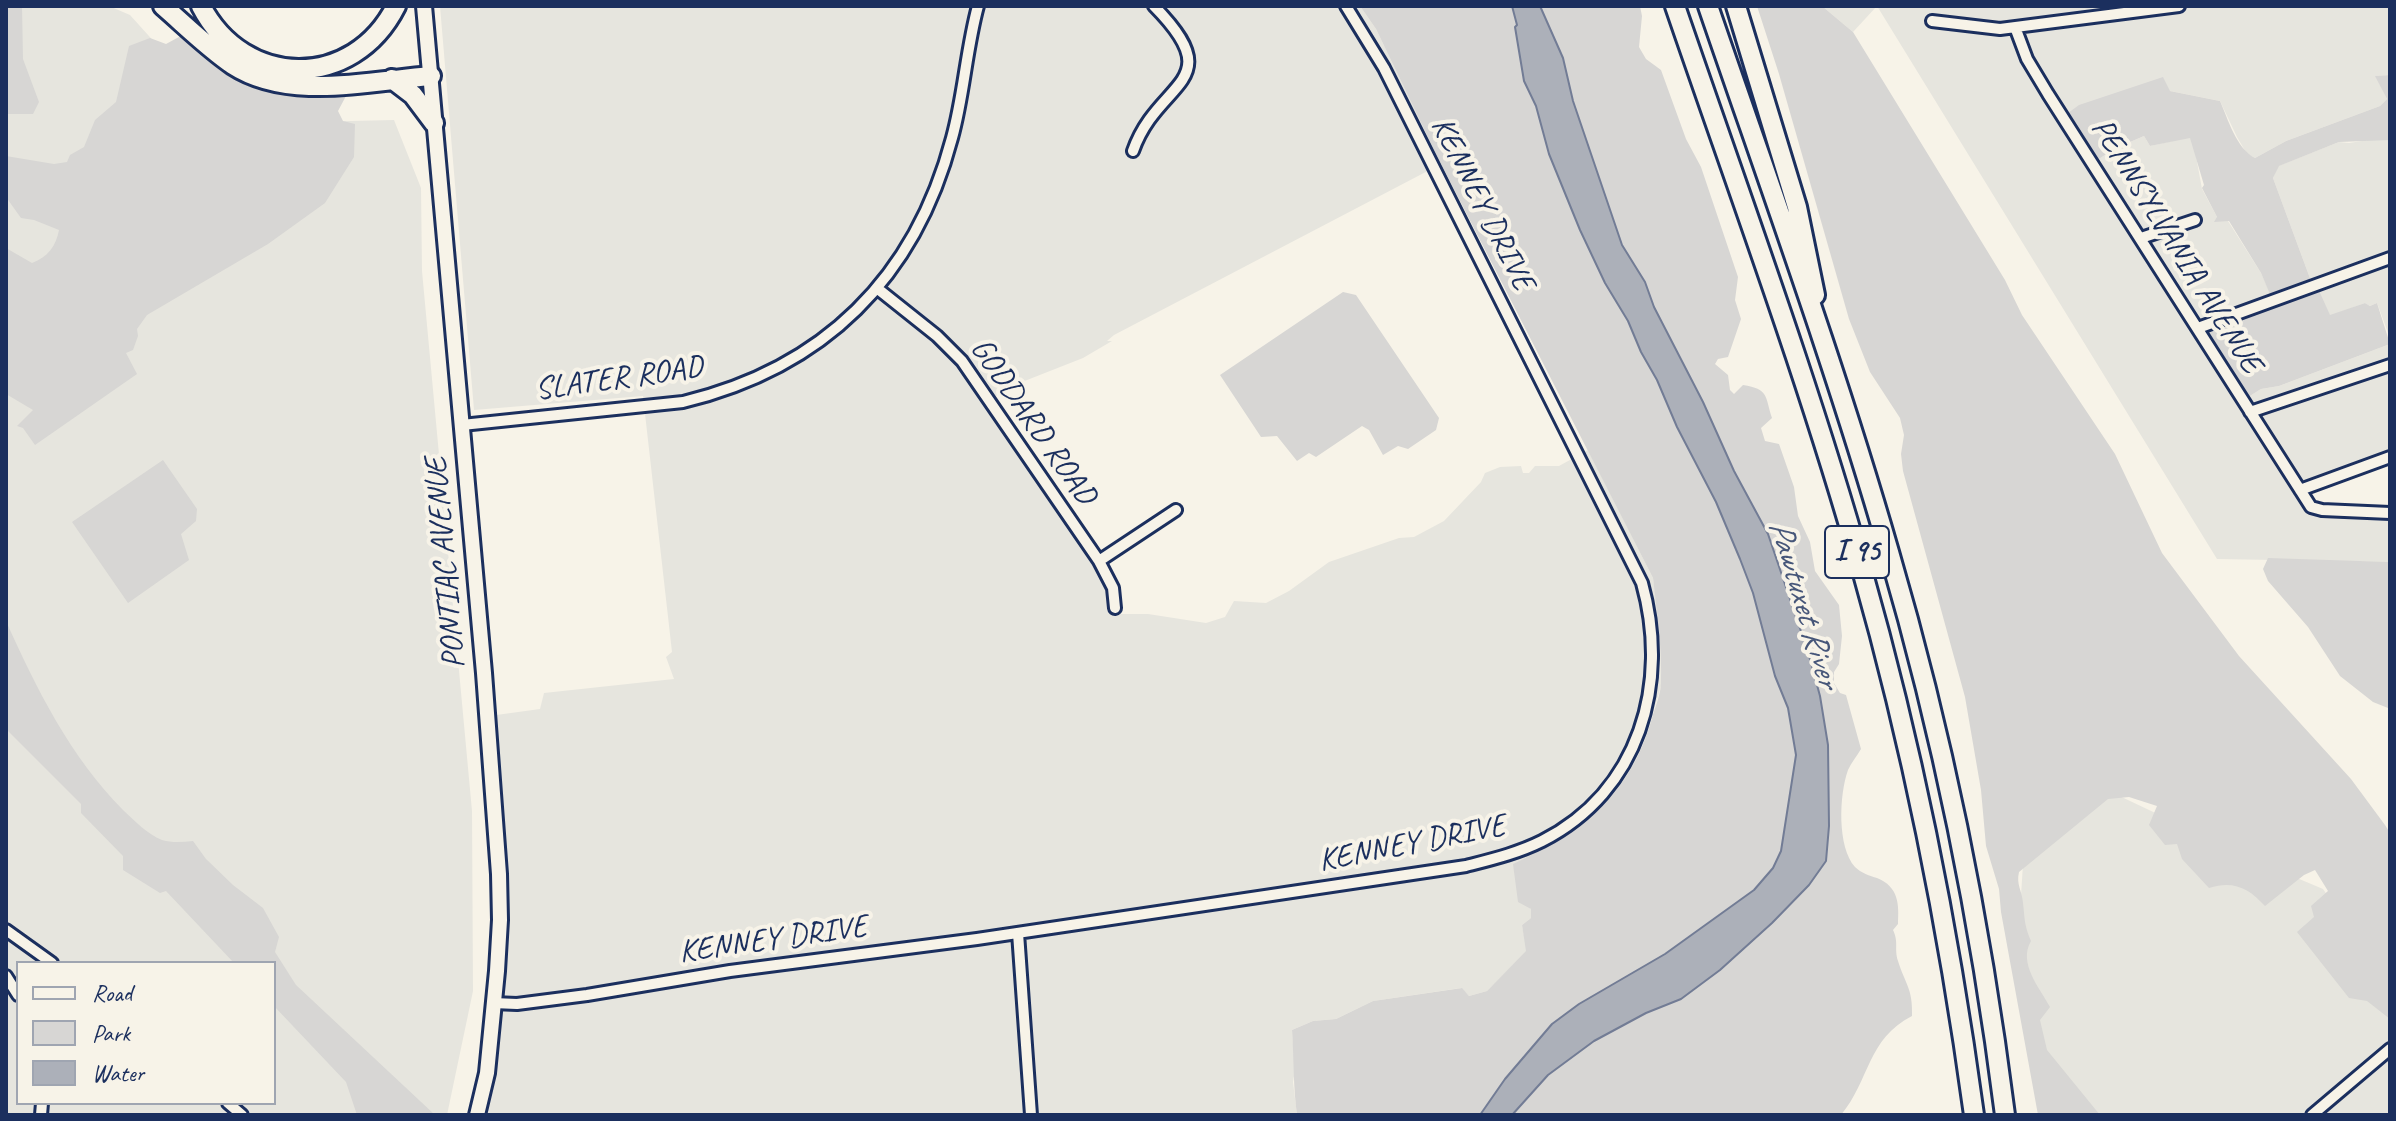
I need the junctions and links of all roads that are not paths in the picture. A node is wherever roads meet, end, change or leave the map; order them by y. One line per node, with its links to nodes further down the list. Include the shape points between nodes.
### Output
1 (163, 6): 16 (highway, via 233,65 261,79 303,86)
2 (201, 6): 3 (highway, via 218,33 245,55 302,69 337,62 358,51 376,36)
3 (396, 6)
4 (424, 6): 15 (main road, PONTIAC AVENUE)
5 (978, 6): 23 (street, SLATER ROAD, via 959,109 937,188 913,239)
6 (1154, 6): 19 (street, via 1181,36 1189,60 1181,83 1144,124)
7 (1346, 6): 36 (street, KENNEY DRIVE, via 1384,68 1642,583 1654,651 1641,727 1619,770 1586,809 1545,839 1510,854 1466,866)
8 (1662, 6): 18 (highway)
9 (1675, 6): 18 (highway, I 95)
10 (1708, 6): 25 (highway, I 95)
11 (1736, 6): 25 (highway, via 1802,225)
12 (2179, 6): 14 (street)
13 (1932, 21): 14 (street)
14 (2015, 27): 21 (street, PENNSYLVANIA AVENUE, via 2027,59)
15 (431, 76): 16 (highway); 17 (main road, PONTIAC AVENUE)
16 (392, 79): 17 (highway, via 413,95)
17 (434, 123): 28 (main road, PONTIAC AVENUE)
18 (1716, 126): 42 (highway, I 95, via 1822,438 1891,680 1940,900)
19 (1133, 151)
20 (2195, 220): 21 (street)
21 (2141, 238): 24 (street, PENNSYLVANIA AVENUE)
22 (2390, 258): 24 (street)
23 (878, 289): 28 (street, SLATER ROAD, via 804,354 706,397); 33 (street, GODDARD ROAD, via 962,361)
24 (2198, 328): 27 (street, PENNSYLVANIA AVENUE)
25 (1821, 338): 43 (highway, I 95, via 1890,554 1934,723 1971,899)
26 (2390, 365): 27 (street)
27 (2250, 412): 30 (street, PENNSYLVANIA AVENUE)
28 (462, 425): 38 (main road, PONTIAC AVENUE, via 499,874)
29 (2390, 457): 30 (street)
30 (2300, 490): 32 (street, via 2314,509)
31 (1176, 510): 33 (street)
32 (2390, 513)
33 (1099, 561): 34 (street, GODDARD ROAD, via 1113,588)
34 (1115, 608)
35 (6, 930): 37 (street)
36 (1018, 933): 38 (street, KENNEY DRIVE, via 587,995); 41 (street)
37 (49, 961)
38 (493, 1003): 40 (main road, PONTIAC AVENUE)
39 (2390, 1049): 44 (street)
40 (477, 1115)
41 (1031, 1115)
42 (1974, 1115)
43 (2005, 1115)
44 (2312, 1115)

